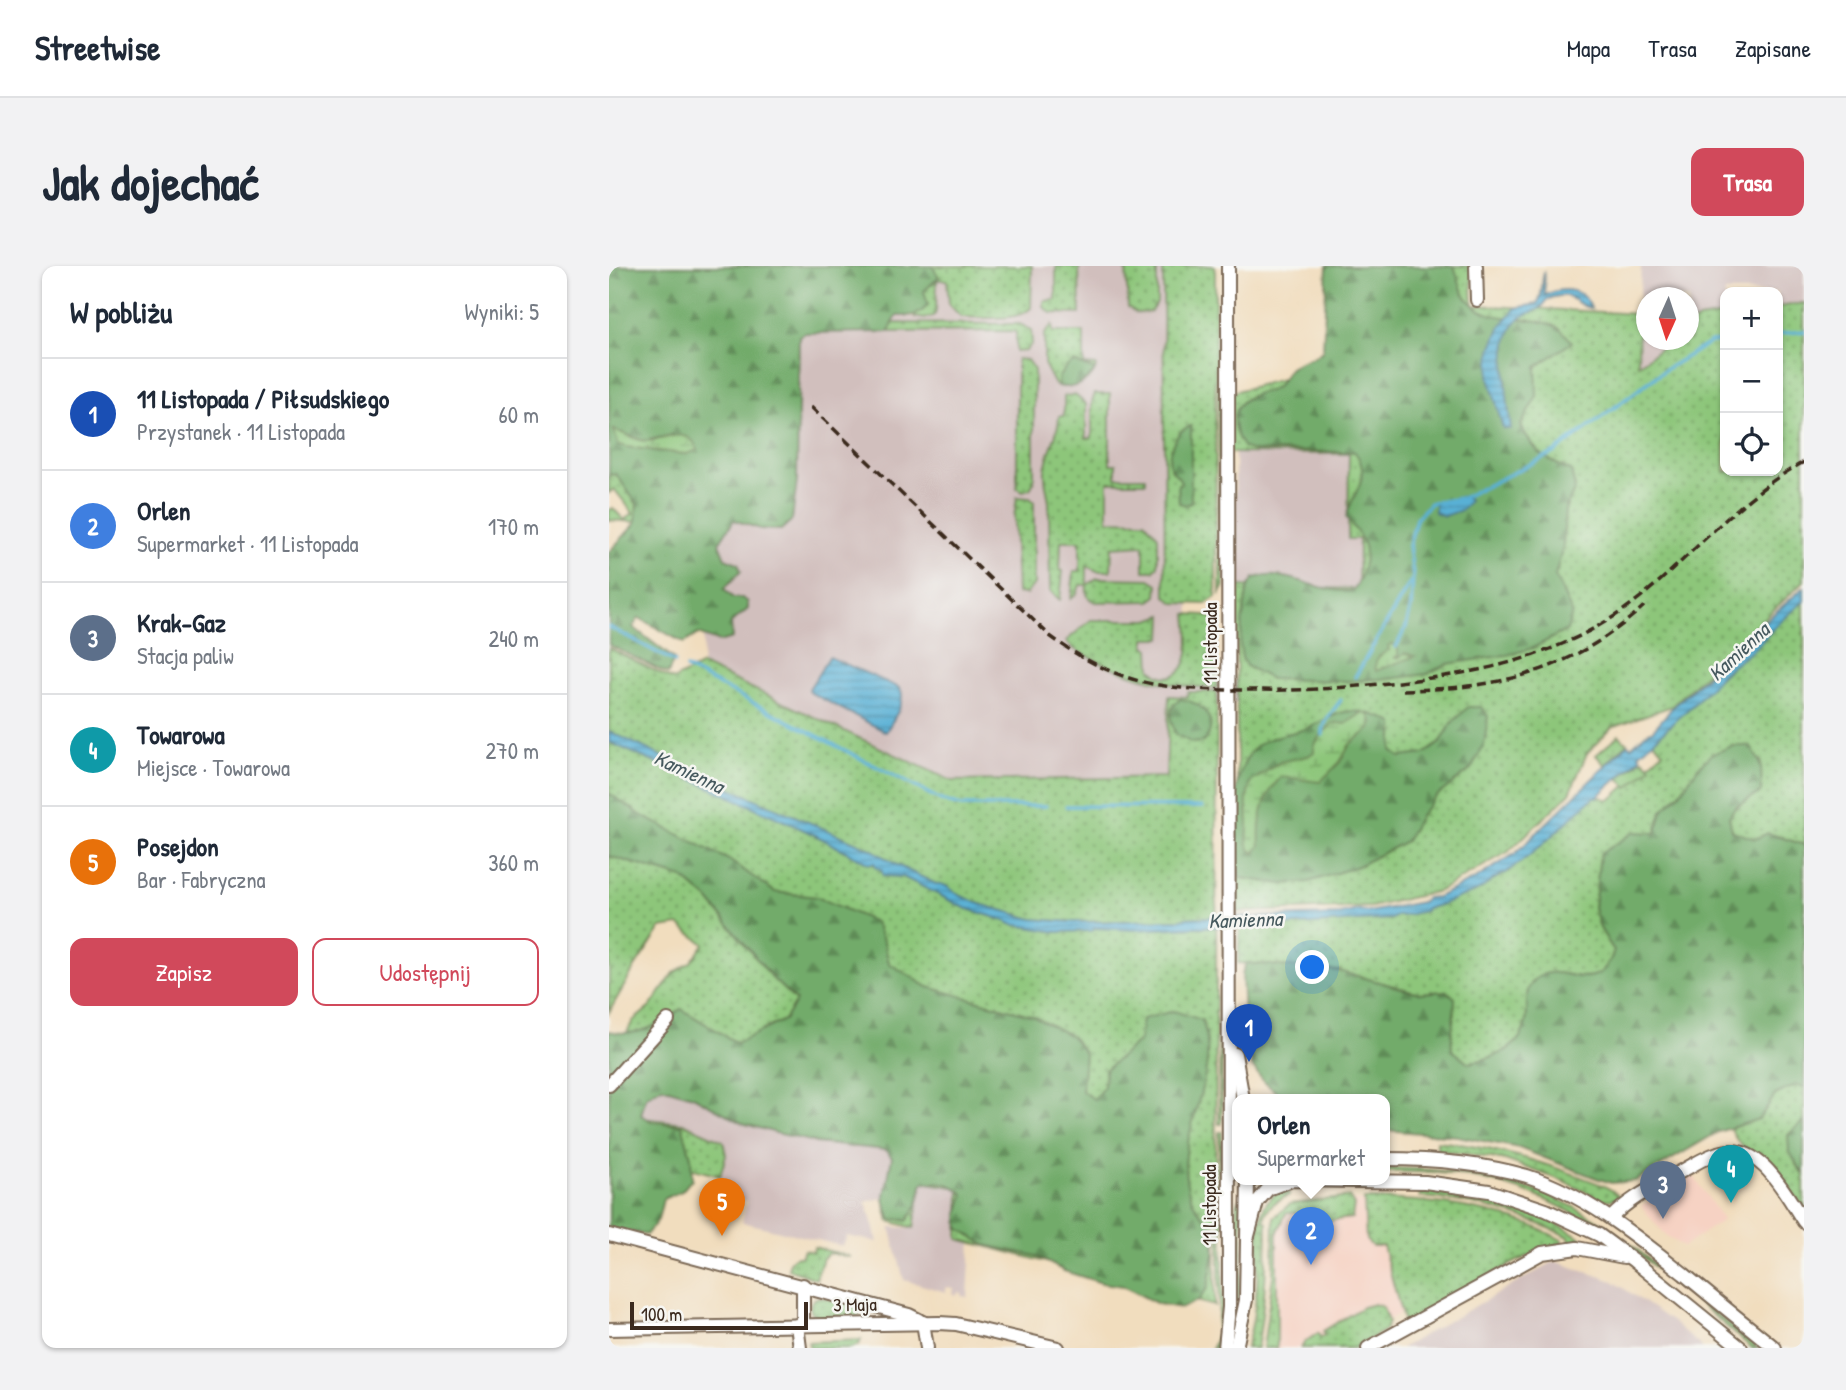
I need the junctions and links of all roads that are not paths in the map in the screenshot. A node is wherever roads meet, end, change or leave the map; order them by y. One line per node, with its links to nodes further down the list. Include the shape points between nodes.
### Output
1 (1228, 266): 5 (street, 11 Listopada)
2 (1476, 266): 3 (street)
3 (1477, 300)
4 (668, 1020): 6 (street)
5 (1229, 1020): 7 (street, 11 Listopada); 8 (street, 11 Listopada)
6 (609, 1085)
7 (1242, 1094)
8 (1229, 1133): 9 (street); 15 (street, 11 Listopada)
9 (1232, 1140)
10 (1390, 1159): 16 (street, via 1459,1163 1528,1177)
11 (1390, 1181): 20 (street, via 1425,1182 1522,1200 1599,1235)
12 (1236, 1185): 15 (street)
13 (1248, 1185): 19 (street, 11 Listopada)
14 (1279, 1185): 19 (street, via 1257,1202)
15 (1229, 1200): 28 (street, 11 Listopada)
16 (1611, 1218): 17 (street, via 1627,1201 1728,1151 1761,1162); 32 (street)
17 (1804, 1222)
18 (609, 1235): 21 (street)
19 (1248, 1236): 29 (street, 11 Listopada, via 1246,1300)
20 (1634, 1261): 30 (street, via 1586,1249 1542,1253); 31 (street)
21 (803, 1285): 22 (street); 23 (street)
22 (923, 1322): 23 (street, 3 Maja); 26 (street); 27 (street, 3 Maja, via 956,1324)
23 (800, 1325): 24 (street, 3 Maja); 25 (street)
24 (609, 1329)
25 (800, 1348)
26 (927, 1348)
27 (1058, 1348)
28 (1225, 1348)
29 (1236, 1348)
30 (1368, 1348)
31 (1741, 1348)
32 (1775, 1348)

